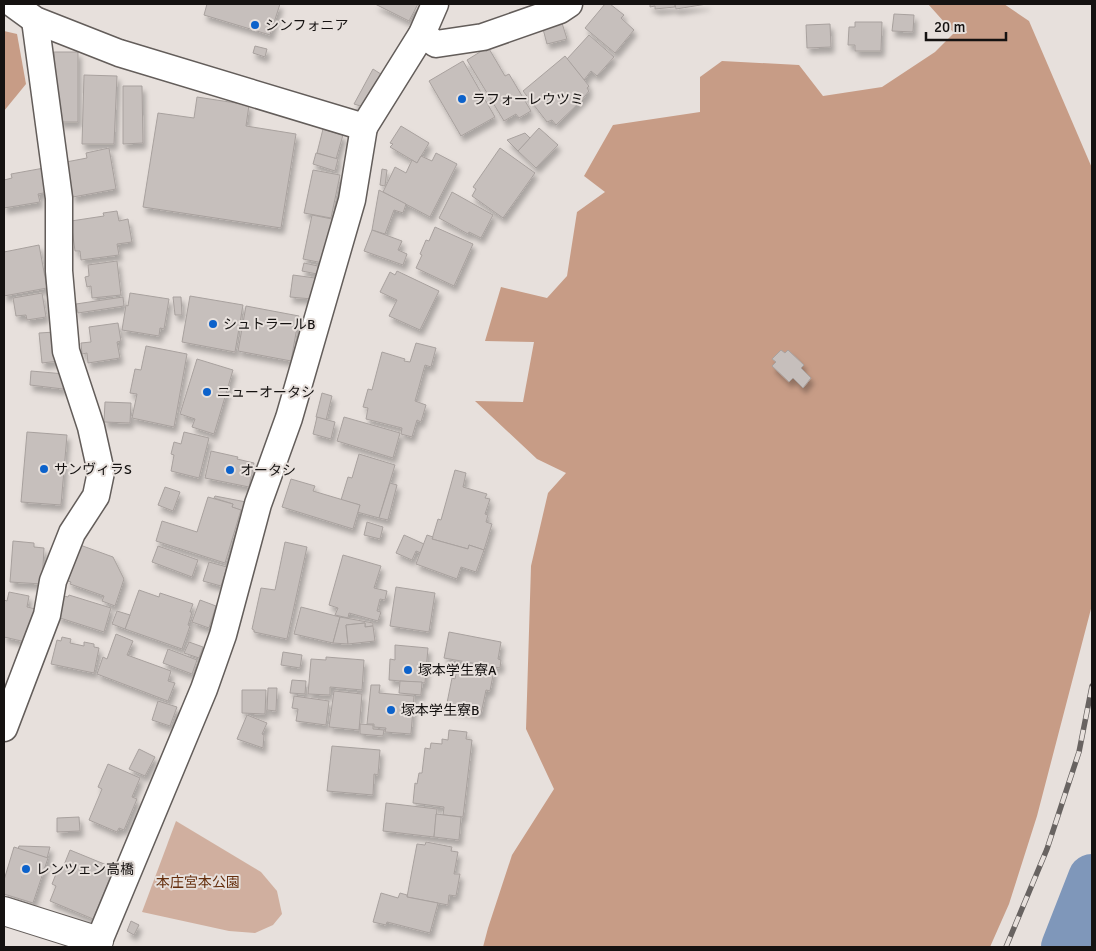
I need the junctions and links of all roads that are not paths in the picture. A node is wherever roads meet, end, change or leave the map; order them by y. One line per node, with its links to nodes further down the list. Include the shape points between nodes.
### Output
1 (13, 4): 4 (street)
2 (435, 4): 5 (street)
3 (569, 4): 5 (street, via 483,37 436,44)
4 (35, 20): 6 (street, via 119,53); 7 (street, via 59,198 59,270 66,351 91,427 101,472 96,496 72,533 53,580 46,615)
5 (422, 34): 6 (street)
6 (364, 127): 9 (street, via 352,200 289,418 258,504 223,635)
7 (4, 728)
8 (4, 911): 9 (street)
9 (100, 941)

